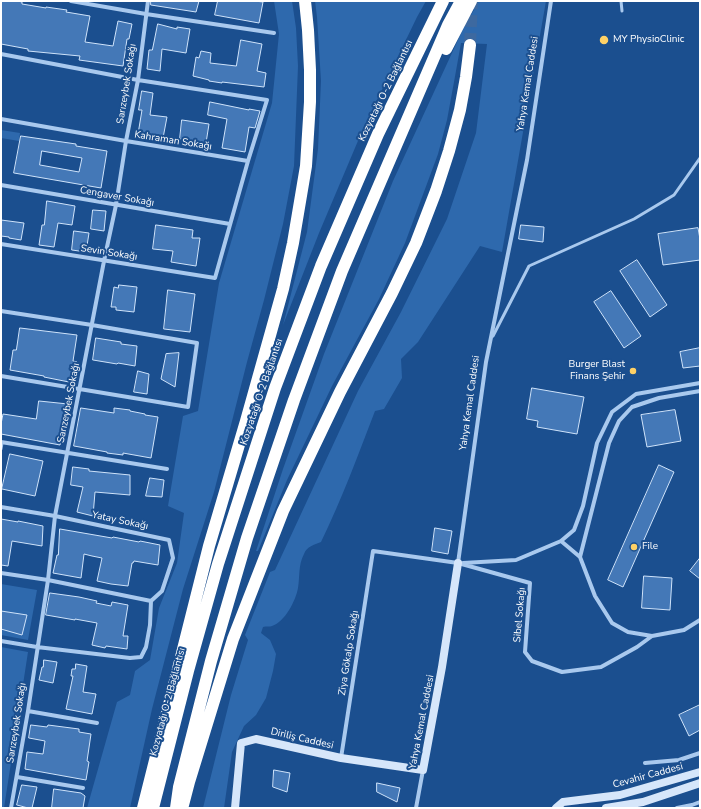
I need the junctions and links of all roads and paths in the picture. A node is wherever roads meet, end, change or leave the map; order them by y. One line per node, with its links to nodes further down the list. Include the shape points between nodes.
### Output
1 (71, 1): 10 (street)
2 (148, 1): 10 (street, Sarızeybek Sokağı)
3 (305, 1): 61 (highway, via 310,102 306,166 293,243 246,421 209,546)
4 (443, 1): 62 (highway, Kozyatağı O-2 Bağlantısı, via 378,134 321,266 275,388 218,564)
5 (461, 1): 16 (highway)
6 (471, 1): 16 (highway)
7 (551, 1): 27 (street, Yahya Kemal Caddesi, via 527,160)
8 (621, 1): 9 (lane)
9 (622, 12)
10 (146, 14): 11 (street); 14 (street, Sarızeybek Sokağı)
11 (274, 33)
12 (470, 44): 64 (highway, via 460,110 436,191 416,243 392,294 340,392 283,511 233,638)
13 (1, 54): 14 (street)
14 (138, 80): 17 (street, Sarızeybek Sokağı); 19 (street, via 267,100)
15 (1, 119): 17 (street, Kahraman Sokağı)
16 (404, 126): 63 (highway, via 342,270 247,538 211,661)
17 (126, 141): 19 (street, Kahraman Sokağı); 21 (street, Sarızeybek Sokağı)
18 (700, 158): 27 (lane, via 674,195 634,219 529,266)
19 (248, 161): 22 (street)
20 (1, 185): 21 (street, Cengaver Sokağı)
21 (116, 205): 22 (street, Cengaver Sokağı); 24 (street, Sarızeybek Sokağı)
22 (230, 224): 24 (street, Sevin Sokağı, via 215,278)
23 (1, 244): 24 (street, Sevin Sokağı)
24 (104, 261): 26 (street, Sarızeybek Sokağı)
25 (1, 311): 26 (street)
26 (92, 325): 30 (street, Sarızeybek Sokağı); 30 (street, via 197,343 188,407)
27 (490, 342): 40 (street, Yahya Kemal Caddesi)
28 (1, 376): 30 (street)
29 (700, 383): 38 (street, via 636,394 612,412 597,444 583,506 574,530)
30 (80, 389): 34 (street, Sarızeybek Sokağı)
31 (700, 391): 39 (street, via 659,398 632,407 619,421 609,443)
32 (2, 443): 33 (lane); 34 (street)
33 (1, 449)
34 (67, 453): 35 (street); 37 (street, Sarızeybek Sokağı)
35 (167, 469)
36 (1, 507): 37 (street, Yatay Sokağı)
37 (55, 516): 42 (street, Sarızeybek Sokağı); 43 (street, Yatay Sokağı, via 169,540 173,558 162,591)
38 (561, 541): 39 (street); 40 (street, via 516,560)
39 (580, 557): 45 (street, via 595,596 612,623 628,632)
40 (458, 563): 45 (street, Sibel Sokağı, via 530,583 525,652 532,661 562,672 601,667 637,648); 51 (street, Ziya Gökalp Sokağı, via 373,551); 53 (street, Yahya Kemal Caddesi)
41 (1, 573): 42 (street)
42 (48, 580): 43 (street); 47 (street, Sarızeybek Sokağı)
43 (151, 601): 47 (street, via 146,648 141,657 130,658)
44 (700, 620): 45 (street, via 684,630)
45 (652, 636)
46 (1, 640): 47 (street)
47 (37, 647): 48 (street, Sarızeybek Sokağı)
48 (28, 711): 49 (street); 55 (street, Sarızeybek Sokağı)
49 (97, 723)
50 (700, 753): 52 (street, Cevahir Caddesi, via 679,760)
51 (340, 758): 53 (street, Diriliş Caddesi); 65 (street, Diriliş Caddesi, via 256,739 241,743)
52 (645, 763)
53 (423, 770): 66 (street, Yahya Kemal Caddesi)
54 (700, 772): 67 (street, Cevahir Caddesi, via 620,795 564,802)
55 (17, 777): 57 (street); 60 (street, Sarızeybek Sokağı)
56 (700, 783): 68 (street, Cevahir Caddesi, via 643,802)
57 (83, 788)
58 (700, 802): 59 (street)
59 (693, 806): 69 (street)
60 (11, 808)
61 (143, 808)
62 (153, 808)
63 (176, 808)
64 (183, 808)
65 (235, 808)
66 (416, 808)
67 (556, 808)
68 (606, 808)
69 (677, 808)

